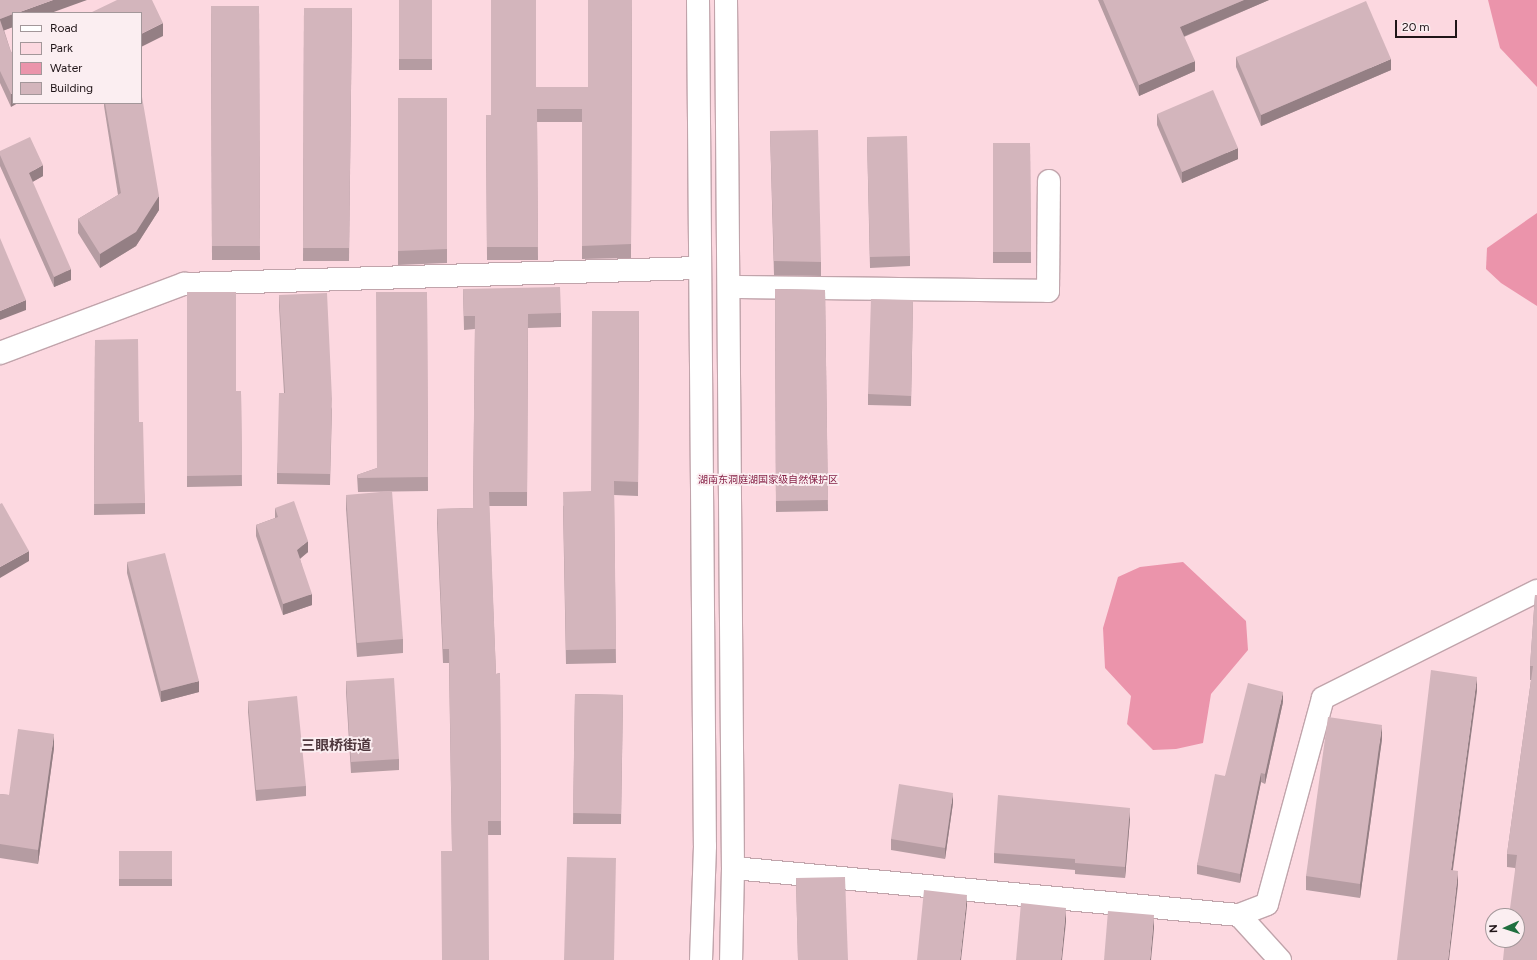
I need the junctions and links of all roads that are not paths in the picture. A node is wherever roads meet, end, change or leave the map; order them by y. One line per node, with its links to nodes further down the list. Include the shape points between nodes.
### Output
1 (698, 0): 4 (street)
2 (726, 0): 5 (street)
3 (1049, 181): 5 (street, via 1048,291)
4 (700, 268): 6 (street, via 184,284); 10 (street, via 705,846)
5 (729, 286): 8 (street)
6 (0, 353)
7 (1537, 591): 9 (street, via 1323,698 1267,904)
8 (733, 868): 9 (street); 11 (street)
9 (1239, 915): 12 (street)
10 (701, 960)
11 (731, 960)
12 (1280, 960)

